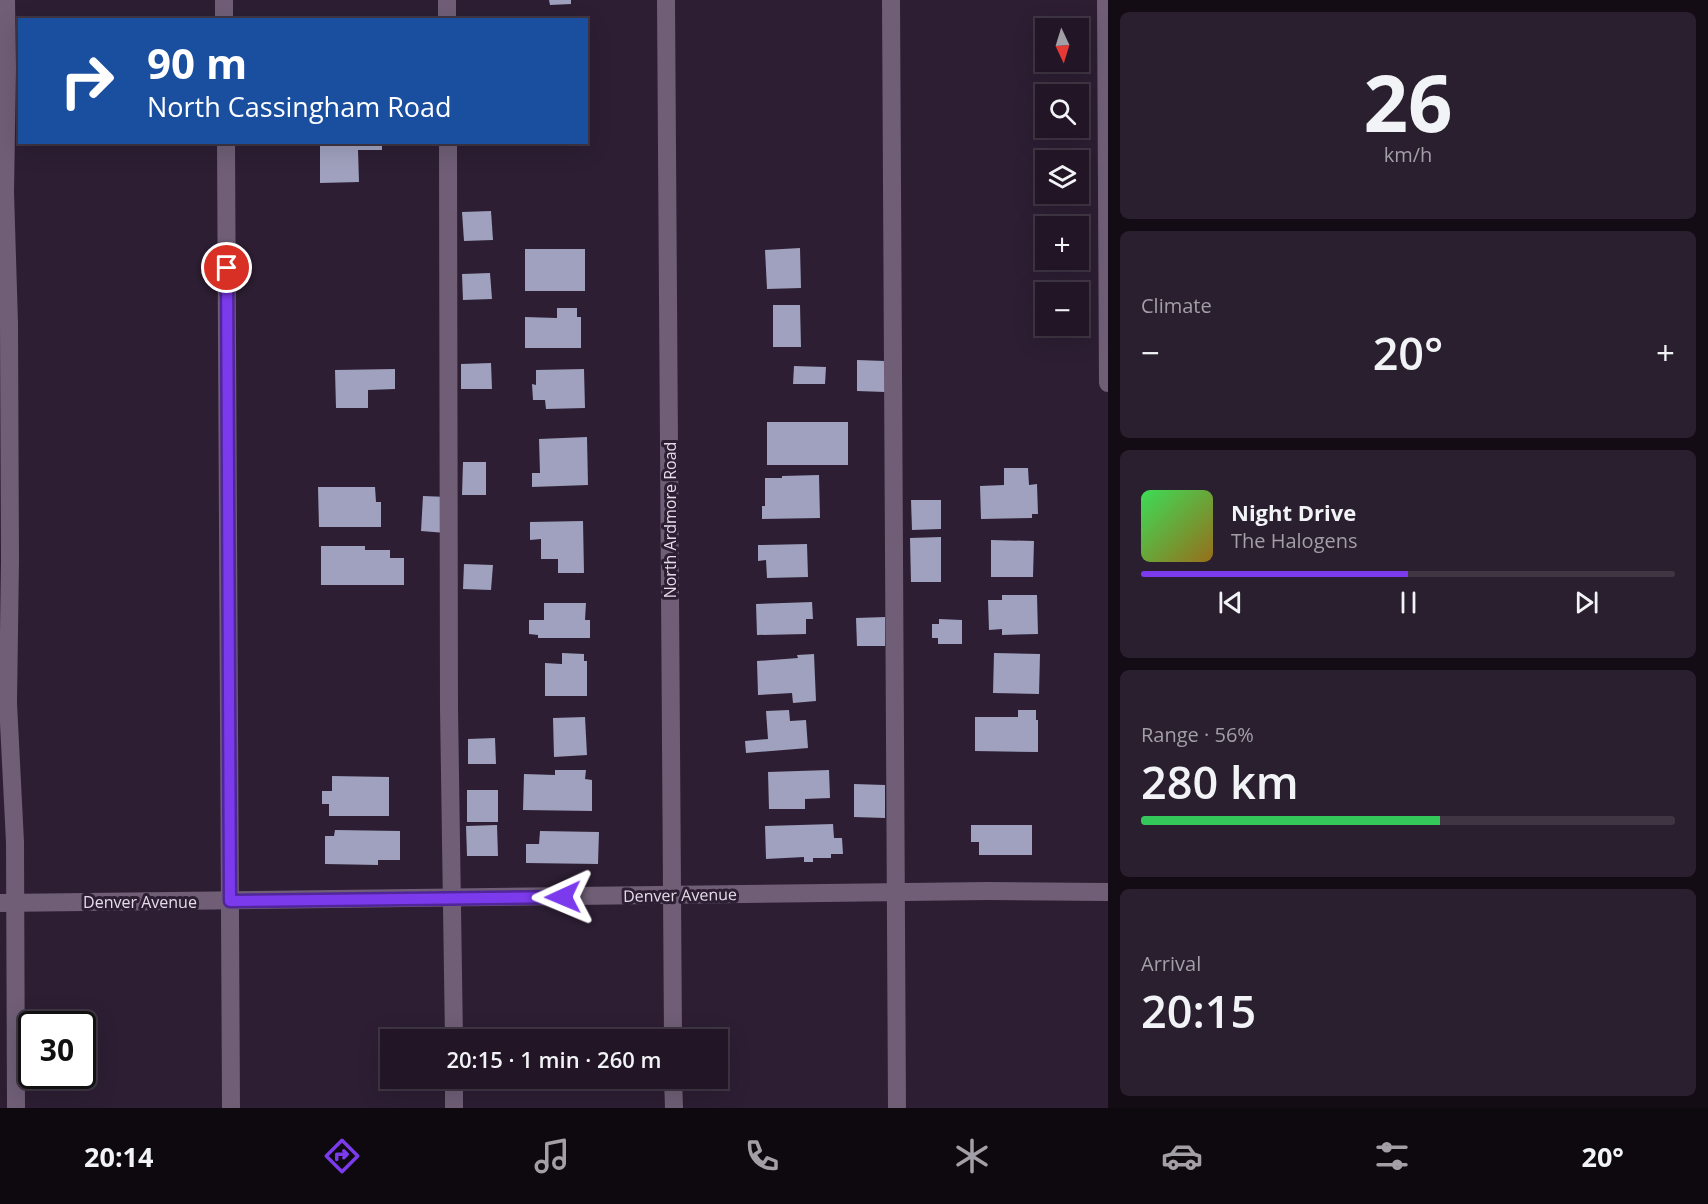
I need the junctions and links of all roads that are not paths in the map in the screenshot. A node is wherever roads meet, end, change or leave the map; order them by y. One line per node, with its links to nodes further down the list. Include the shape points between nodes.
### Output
1 (6, 0): 11 (street)
2 (224, 0): 7 (street)
3 (447, 0): 8 (street)
4 (666, 0): 15 (street, North Ardmore Road)
5 (891, 0): 13 (street)
6 (1106, 0): 12 (street)
7 (224, 18)
8 (447, 18)
9 (226, 144): 17 (street)
10 (448, 144): 16 (street)
11 (2, 198): 18 (street, via 9,323)
12 (1108, 383)
13 (895, 892): 14 (street, Denver Avenue); 15 (street, Denver Avenue); 27 (street)
14 (1108, 892)
15 (672, 895): 16 (street, Denver Avenue); 20 (street, North Ardmore Road)
16 (453, 898): 17 (street, Denver Avenue); 19 (street)
17 (230, 901): 18 (street, Denver Avenue); 24 (street)
18 (8, 903): 23 (street)
19 (454, 1029)
20 (673, 1029)
21 (454, 1089): 25 (street)
22 (674, 1089): 26 (street)
23 (16, 1108)
24 (231, 1108)
25 (454, 1108)
26 (674, 1108)
27 (897, 1108)

